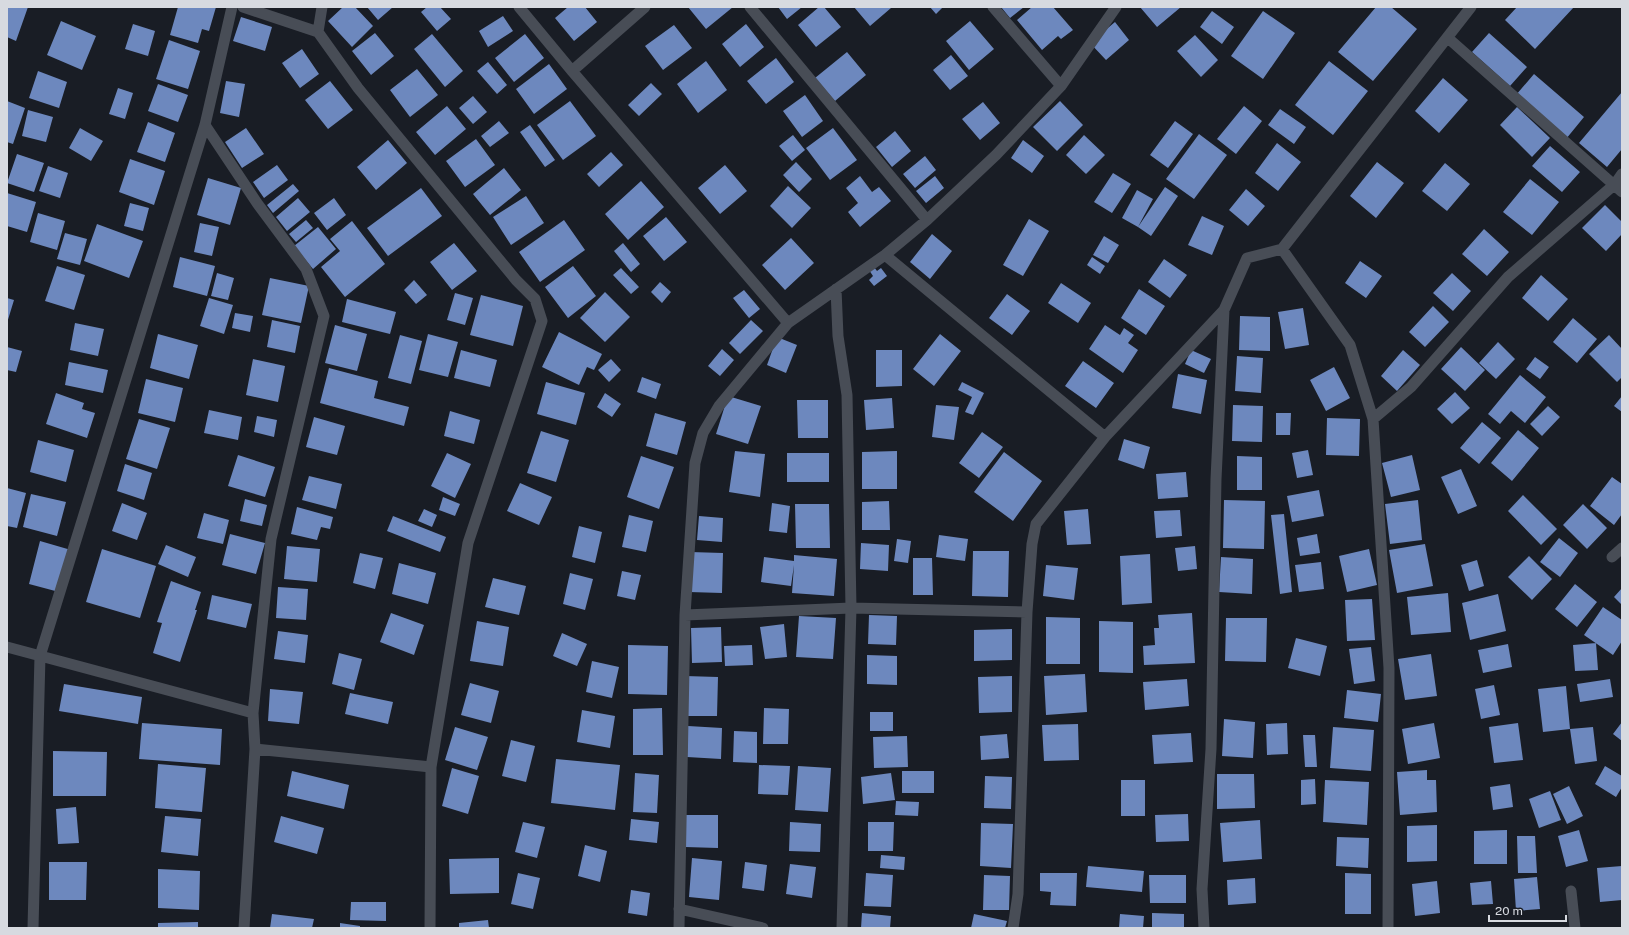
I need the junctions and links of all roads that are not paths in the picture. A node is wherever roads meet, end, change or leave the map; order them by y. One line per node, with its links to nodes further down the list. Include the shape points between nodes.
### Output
1 (232, 7): 14 (street)
2 (243, 7): 10 (street)
3 (322, 7): 10 (street)
4 (519, 7): 12 (street)
5 (645, 7): 12 (street)
6 (750, 7): 17 (street)
7 (993, 7): 13 (street)
8 (1116, 7): 13 (street)
9 (1471, 7): 11 (street)
10 (318, 32): 34 (street, via 358,88 534,299 542,321 468,542)
11 (1448, 38): 16 (street); 18 (street)
12 (572, 71): 22 (street)
13 (1061, 86): 17 (street, via 996,155)
14 (205, 125): 31 (street); 32 (street, via 257,203 306,269 324,316 271,539)
15 (1622, 174): 16 (street)
16 (1618, 188): 23 (street, via 1508,277 1411,387)
17 (928, 220): 19 (street)
18 (1282, 249): 21 (street, via 1247,258); 23 (street, via 1350,345)
19 (885, 255): 20 (street); 24 (street)
20 (836, 289): 22 (street); 27 (street, via 838,336 847,395)
21 (1224, 310): 24 (street); 44 (street, via 1216,478 1211,749 1202,889)
22 (788, 323): 29 (street, via 718,406 703,433 696,463)
23 (1373, 419): 45 (street, via 1389,668)
24 (1105, 437): 28 (street, via 1036,524)
25 (1622, 548): 26 (street)
26 (1612, 557)
27 (851, 608): 28 (street); 29 (street); 42 (street)
28 (1027, 612): 43 (street, via 1018,894)
29 (686, 615): 36 (street)
30 (7, 647): 31 (street)
31 (40, 656): 32 (street); 37 (street)
32 (253, 713): 33 (street)
33 (255, 749): 34 (street); 38 (street)
34 (431, 767): 39 (street)
35 (1571, 891): 46 (street)
36 (679, 909): 40 (street); 41 (street)
37 (33, 928)
38 (244, 928)
39 (430, 928)
40 (679, 928)
41 (763, 928)
42 (842, 928)
43 (1013, 928)
44 (1204, 928)
45 (1388, 928)
46 (1576, 928)

